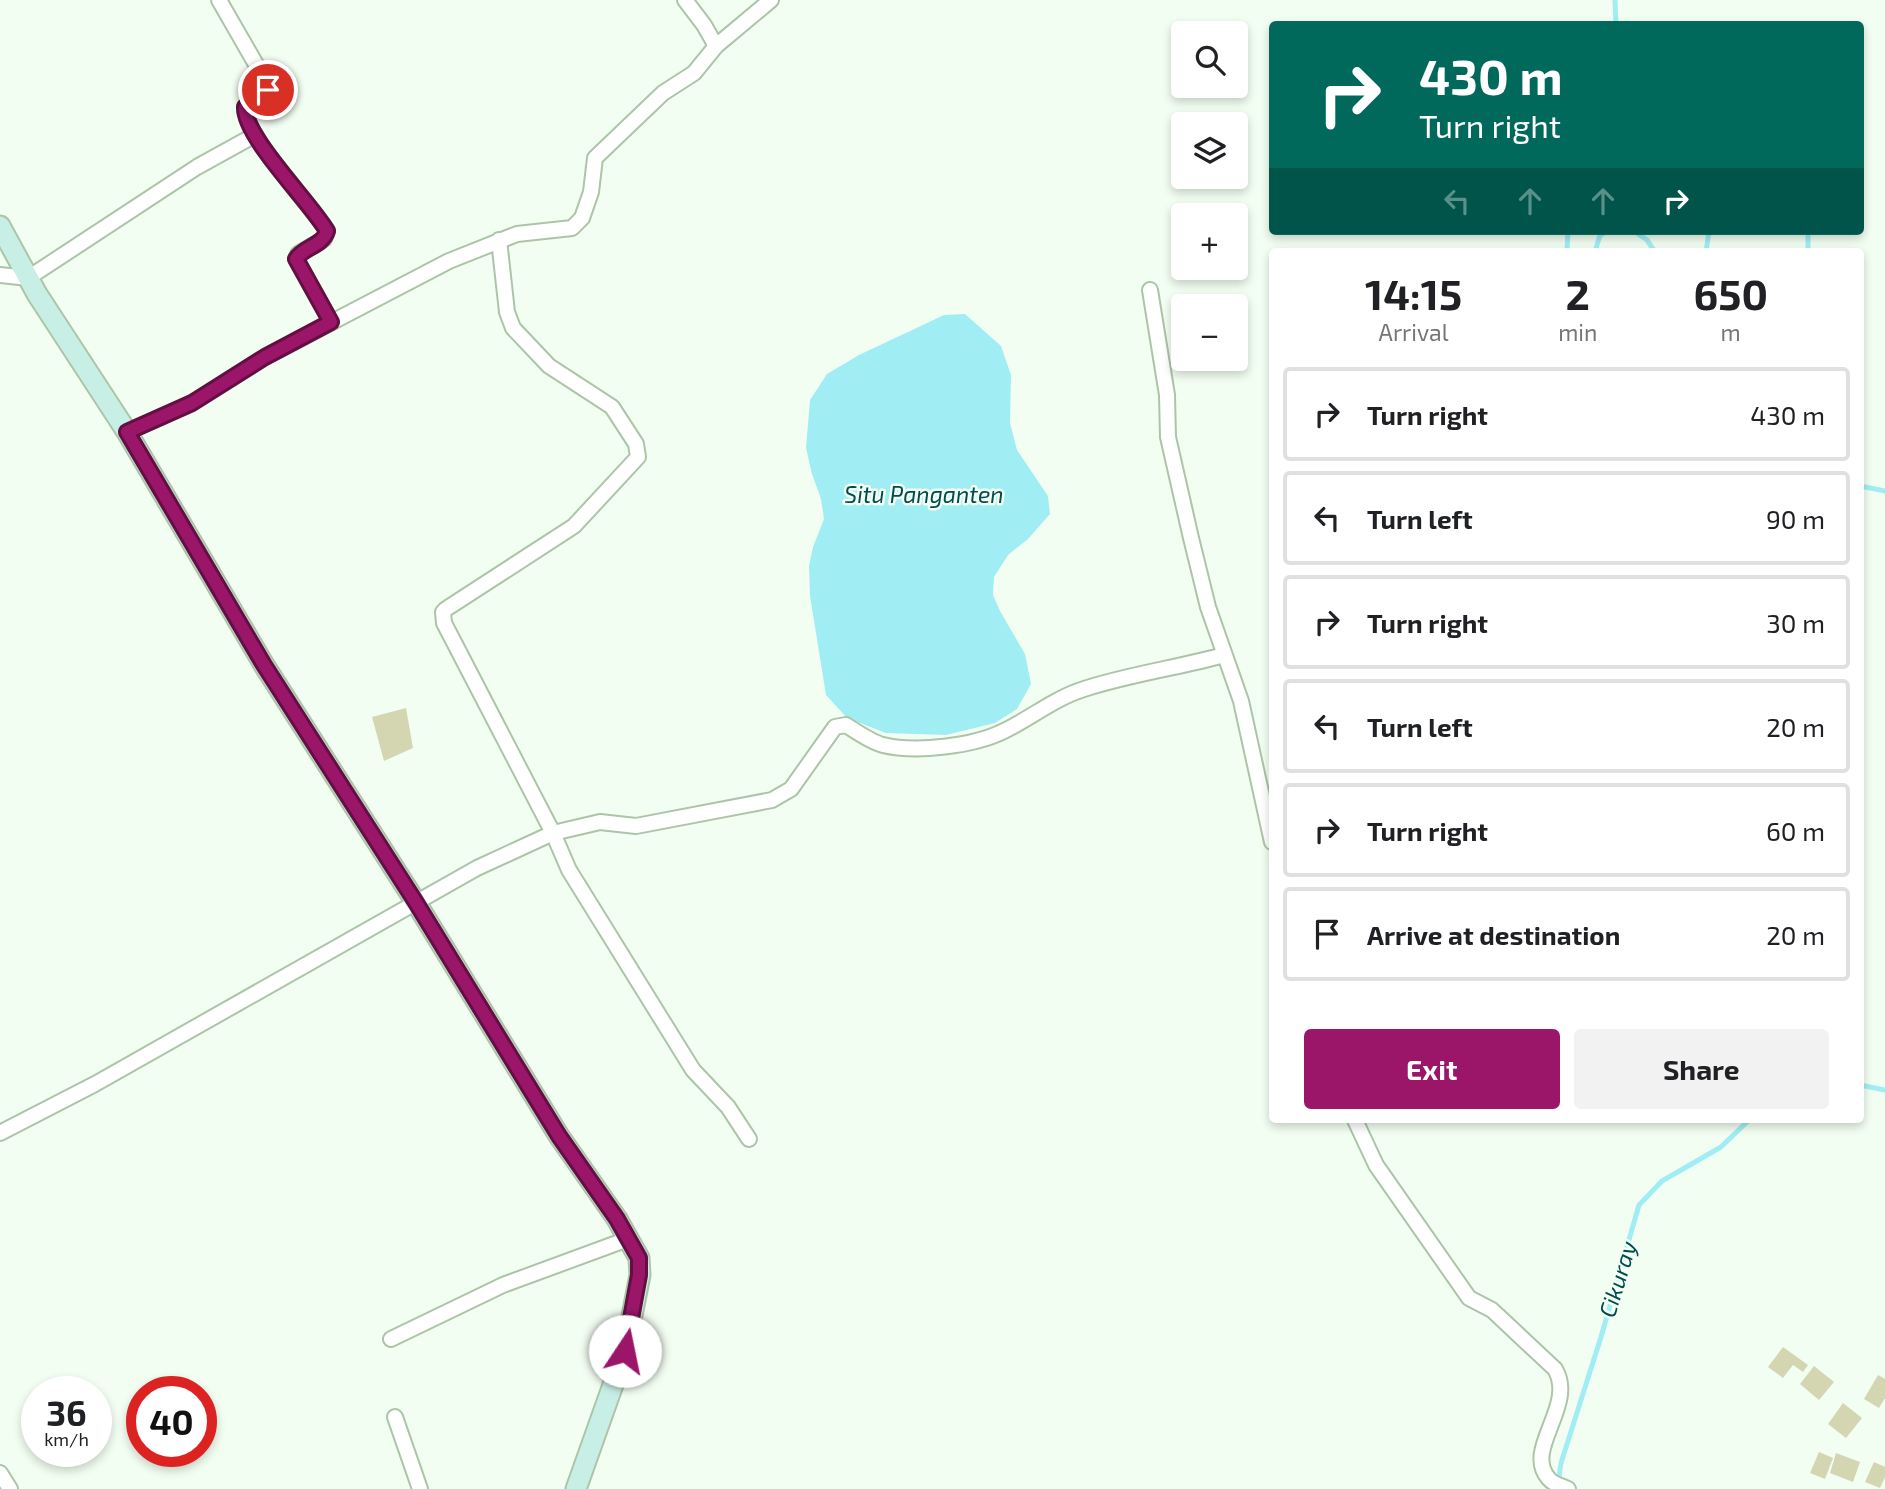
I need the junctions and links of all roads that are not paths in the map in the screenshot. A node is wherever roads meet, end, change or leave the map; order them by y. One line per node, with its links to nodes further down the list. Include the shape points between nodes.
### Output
1 (219, 0): 5 (street, via 269,87 245,107)
2 (685, 0): 4 (street)
3 (771, 0): 4 (street)
4 (716, 46): 7 (street, via 694,73 663,93 595,158 591,192 582,218 572,228)
5 (255, 135): 9 (street, via 197,167); 11 (street, via 327,231 324,239 296,259)
6 (0, 226): 9 (street)
7 (499, 240): 11 (street); 15 (street, via 513,328 550,366 612,407 638,451 634,463 574,526 443,612 444,623)
8 (0, 275): 9 (street)
9 (28, 278): 12 (street)
10 (1150, 290): 13 (street, via 1167,394 1168,437 1208,607)
11 (331, 322): 12 (street, via 192,403)
12 (127, 432): 16 (street, via 264,665)
13 (1224, 655): 14 (street, via 1241,701); 15 (street, via 1082,690 1002,732 936,748 882,745 839,725 790,789 772,800 636,826 600,822)
14 (1269, 828)
15 (553, 833): 16 (street); 19 (street, via 569,870 693,1070)
16 (415, 901): 18 (street); 20 (street)
17 (1356, 1123): 27 (street, via 1376,1165 1469,1298 1496,1313 1560,1377 1562,1395 1543,1451 1544,1471 1550,1480)
18 (0, 1133)
19 (749, 1139)
20 (628, 1240): 21 (street, via 503,1285); 26 (street, via 640,1269 625,1351)
21 (391, 1339)
22 (395, 1417): 25 (street)
23 (0, 1473): 24 (street)
24 (10, 1489)
25 (420, 1489)
26 (576, 1489)
27 (1568, 1489)

